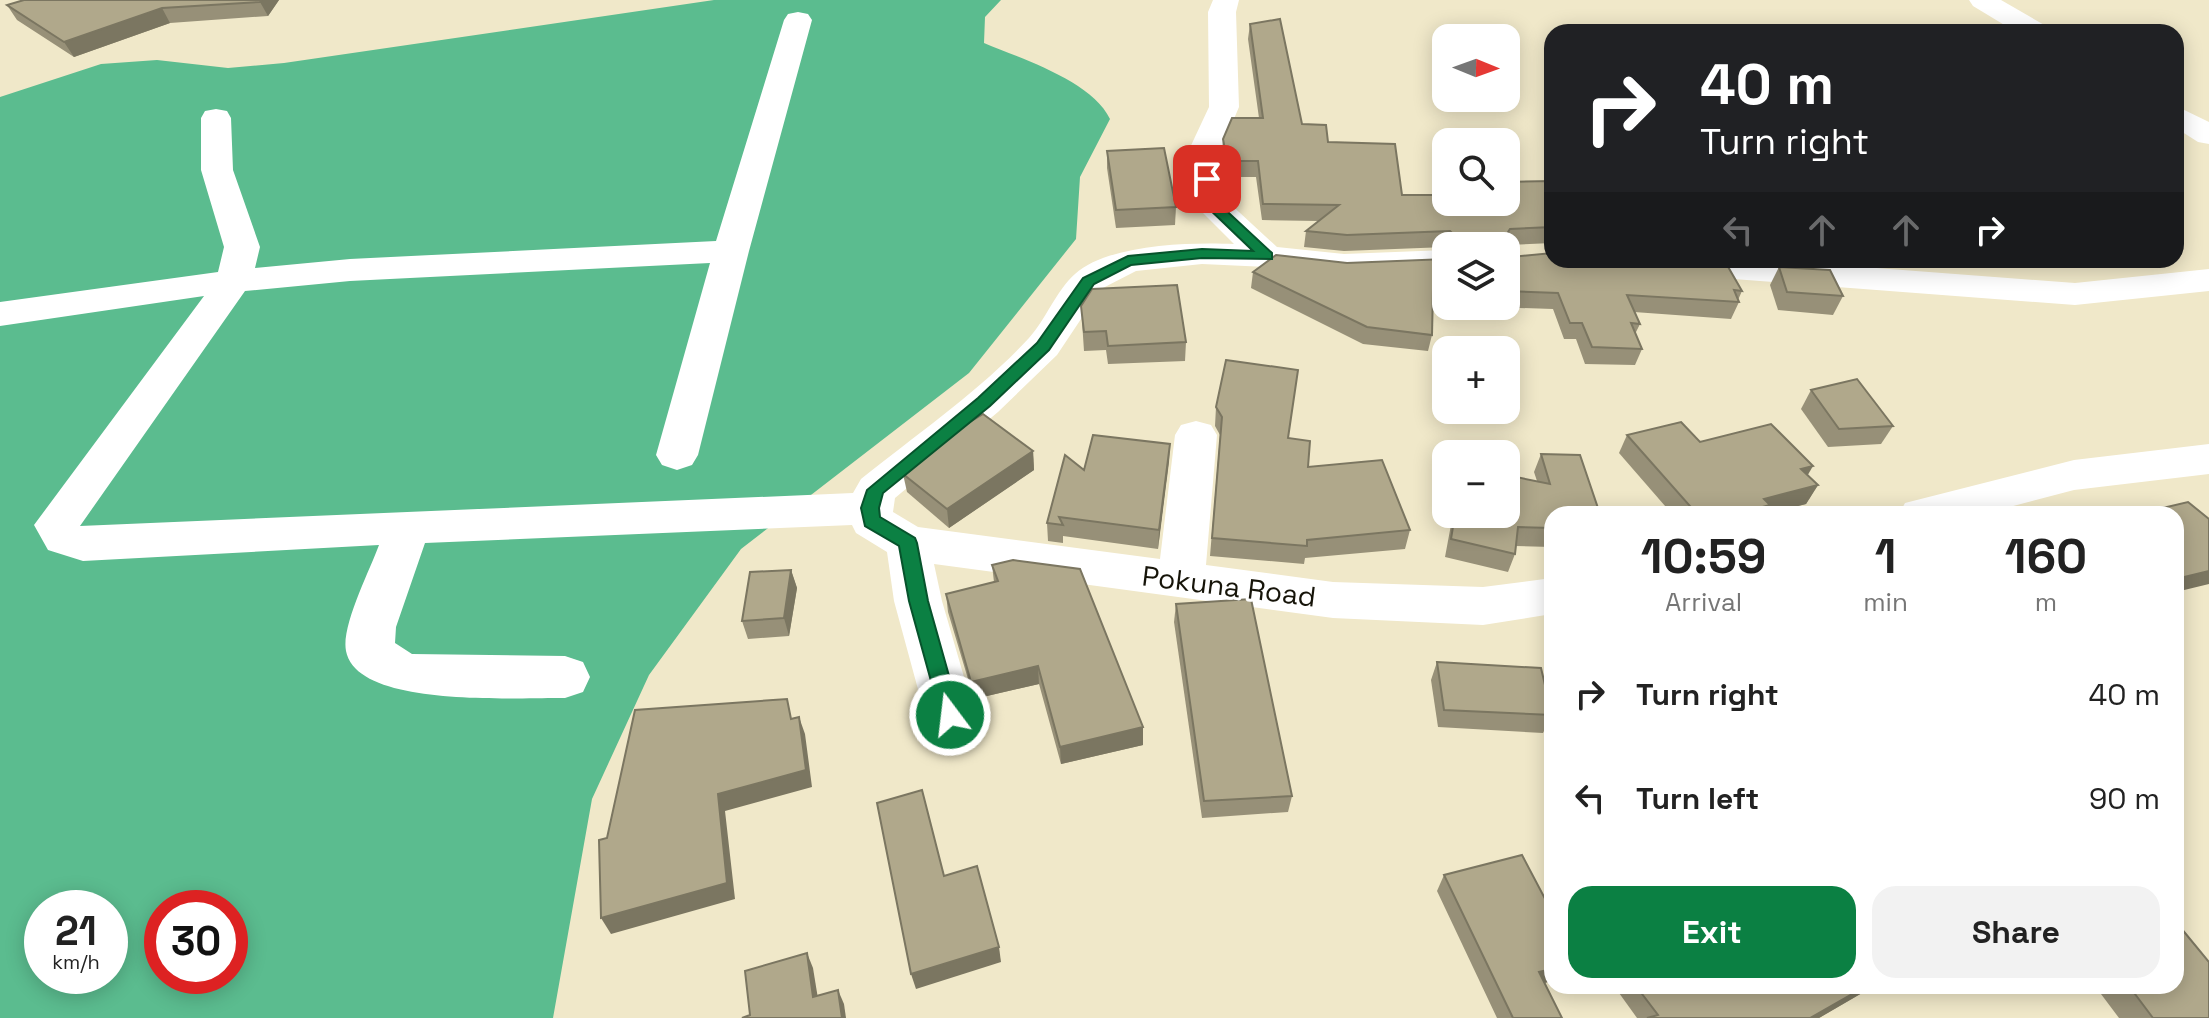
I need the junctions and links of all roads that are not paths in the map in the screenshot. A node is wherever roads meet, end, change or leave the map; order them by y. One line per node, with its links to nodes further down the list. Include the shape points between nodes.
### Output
1 (1226, 0): 9 (street, via 1224,107 1203,154 1210,203)
2 (1982, 0): 4 (street)
3 (798, 20): 8 (street)
4 (2022, 24)
5 (216, 118): 13 (street, via 217,170 242,247)
6 (2184, 120): 7 (street)
7 (2209, 135)
8 (731, 251): 13 (street); 16 (street)
9 (1267, 256): 10 (street, via 1344,265); 19 (street, via 1202,253 1128,261 1088,281 1043,346 876,490)
10 (1432, 262)
11 (1732, 268): 12 (street, via 2075,294)
12 (2209, 280)
13 (234, 281): 14 (street); 20 (street, via 56,525 64,538 83,544)
14 (0, 314)
15 (1196, 435): 22 (street)
16 (677, 455)
17 (2209, 459): 18 (street, via 2074,475)
18 (1952, 506)
19 (870, 508): 20 (street); 21 (street, via 872,521)
20 (408, 528): 24 (street, via 372,627 370,651 395,670 412,674)
21 (908, 543): 22 (street, Pokuna Road); 25 (street, via 918,601)
22 (1181, 580): 23 (street, Pokuna Road, via 1333,600 1483,606)
23 (1544, 597)
24 (565, 677)
25 (950, 715)

